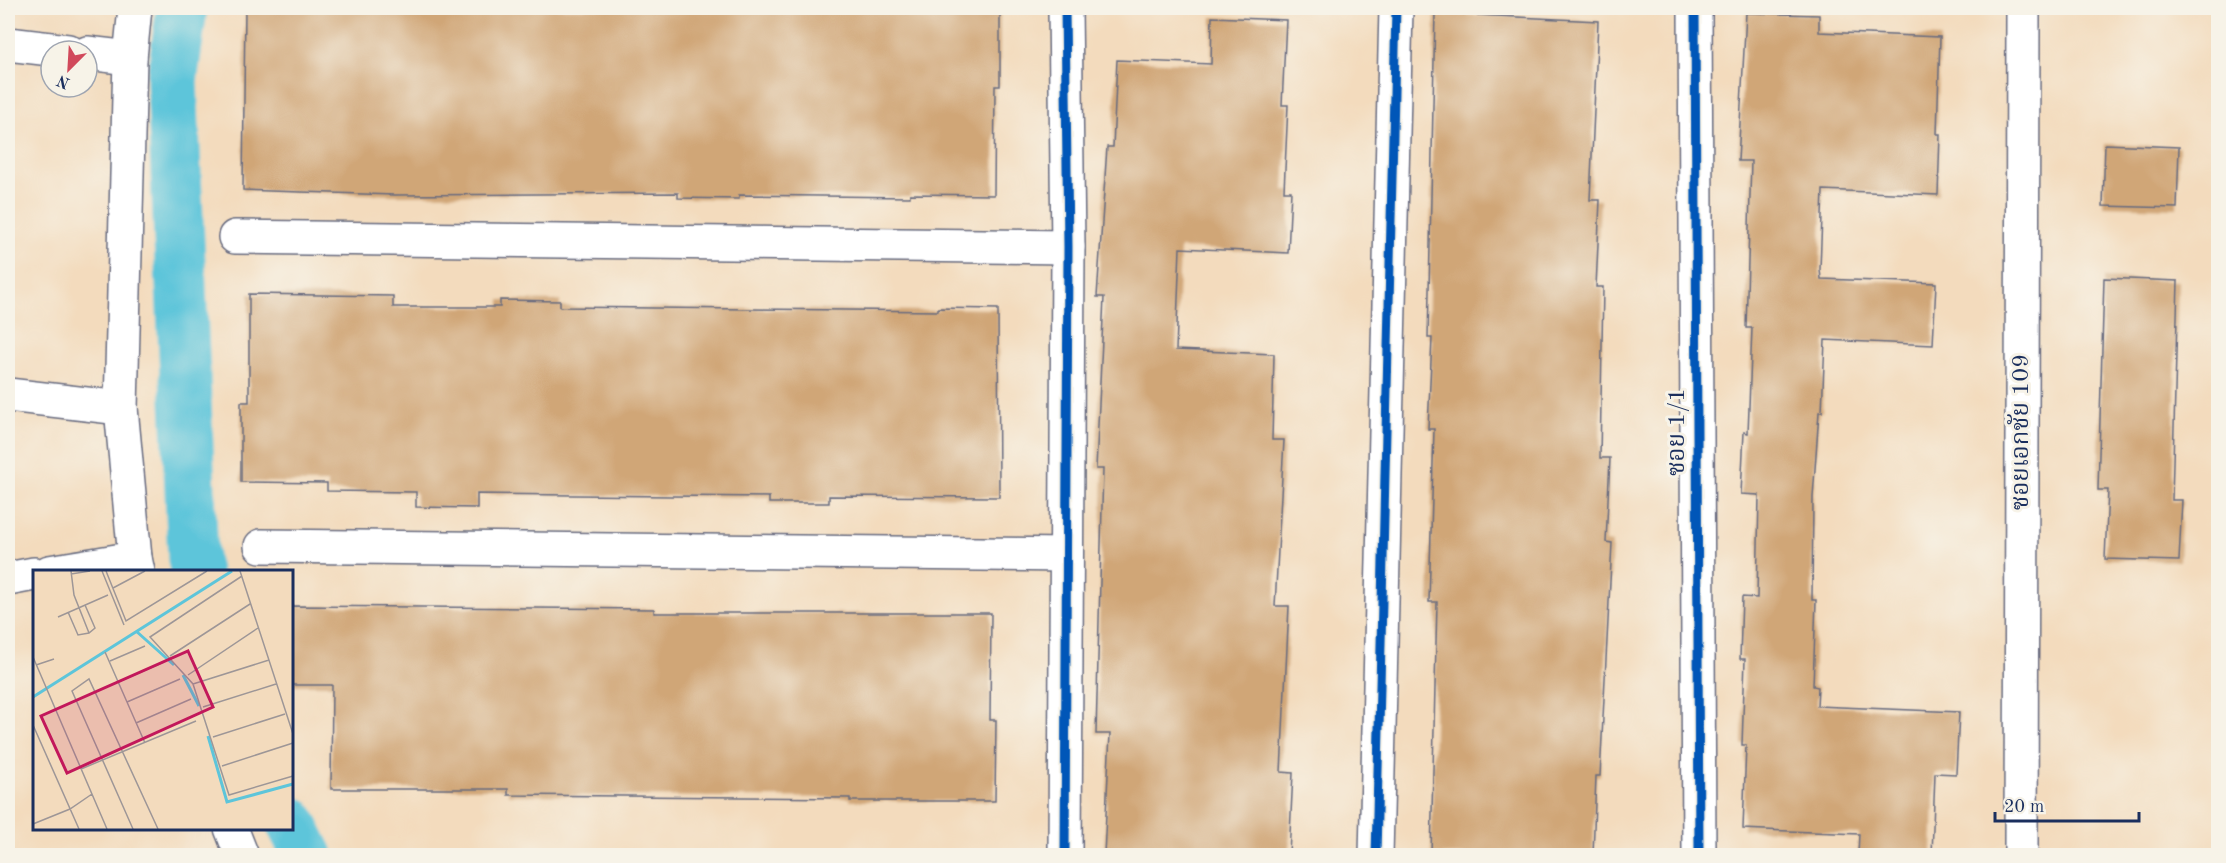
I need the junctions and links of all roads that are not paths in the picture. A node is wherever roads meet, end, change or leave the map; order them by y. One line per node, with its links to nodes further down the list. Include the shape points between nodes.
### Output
1 (135, 8): 9 (street)
2 (1065, 8): 11 (street)
3 (1396, 8): 23 (street)
4 (1695, 8): 24 (street, ซอย 1/1)
5 (2023, 8): 25 (street, ซอยเอกชัย 109)
6 (8, 44): 7 (street)
7 (39, 48)
8 (99, 54): 9 (street)
9 (130, 58): 13 (street)
10 (235, 237): 11 (street)
11 (1068, 247): 15 (street)
12 (8, 395): 13 (street)
13 (121, 408): 16 (street)
14 (261, 546): 15 (street)
15 (1066, 555): 22 (street)
16 (137, 565): 17 (street)
17 (74, 570)
18 (33, 574): 19 (street)
19 (8, 579)
20 (232, 830): 21 (street)
21 (242, 855)
22 (1065, 855)
23 (1376, 855)
24 (1699, 855)
25 (2021, 855)

